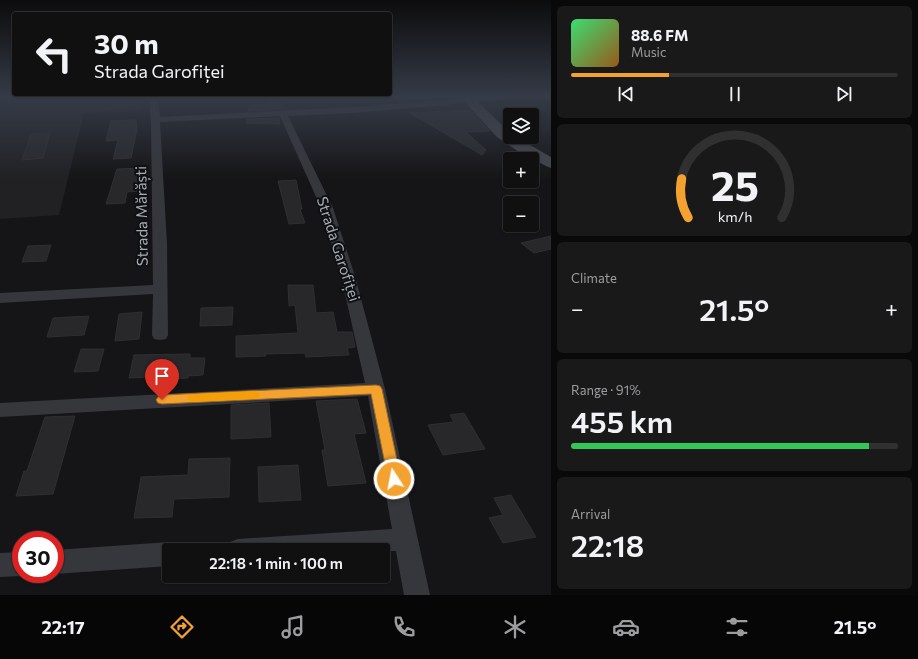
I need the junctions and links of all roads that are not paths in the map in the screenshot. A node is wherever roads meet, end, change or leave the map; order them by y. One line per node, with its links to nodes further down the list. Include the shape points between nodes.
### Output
1 (156, 124): 5 (street, Strada Mărăști)
2 (288, 124): 8 (street, Strada Garofiței, via 327,208 348,276)
3 (492, 124): 4 (main road, via 502,134)
4 (551, 163)
5 (160, 289): 6 (street); 7 (street, Strada Mărăști)
6 (0, 298)
7 (160, 335)
8 (376, 389): 9 (street); 10 (street, Strada Garofiței)
9 (0, 410)
10 (406, 539): 11 (street); 16 (street, Strada Garofiței)
11 (345, 543)
12 (162, 554): 13 (street)
13 (64, 561)
14 (12, 565): 15 (street)
15 (0, 566)
16 (417, 595)

